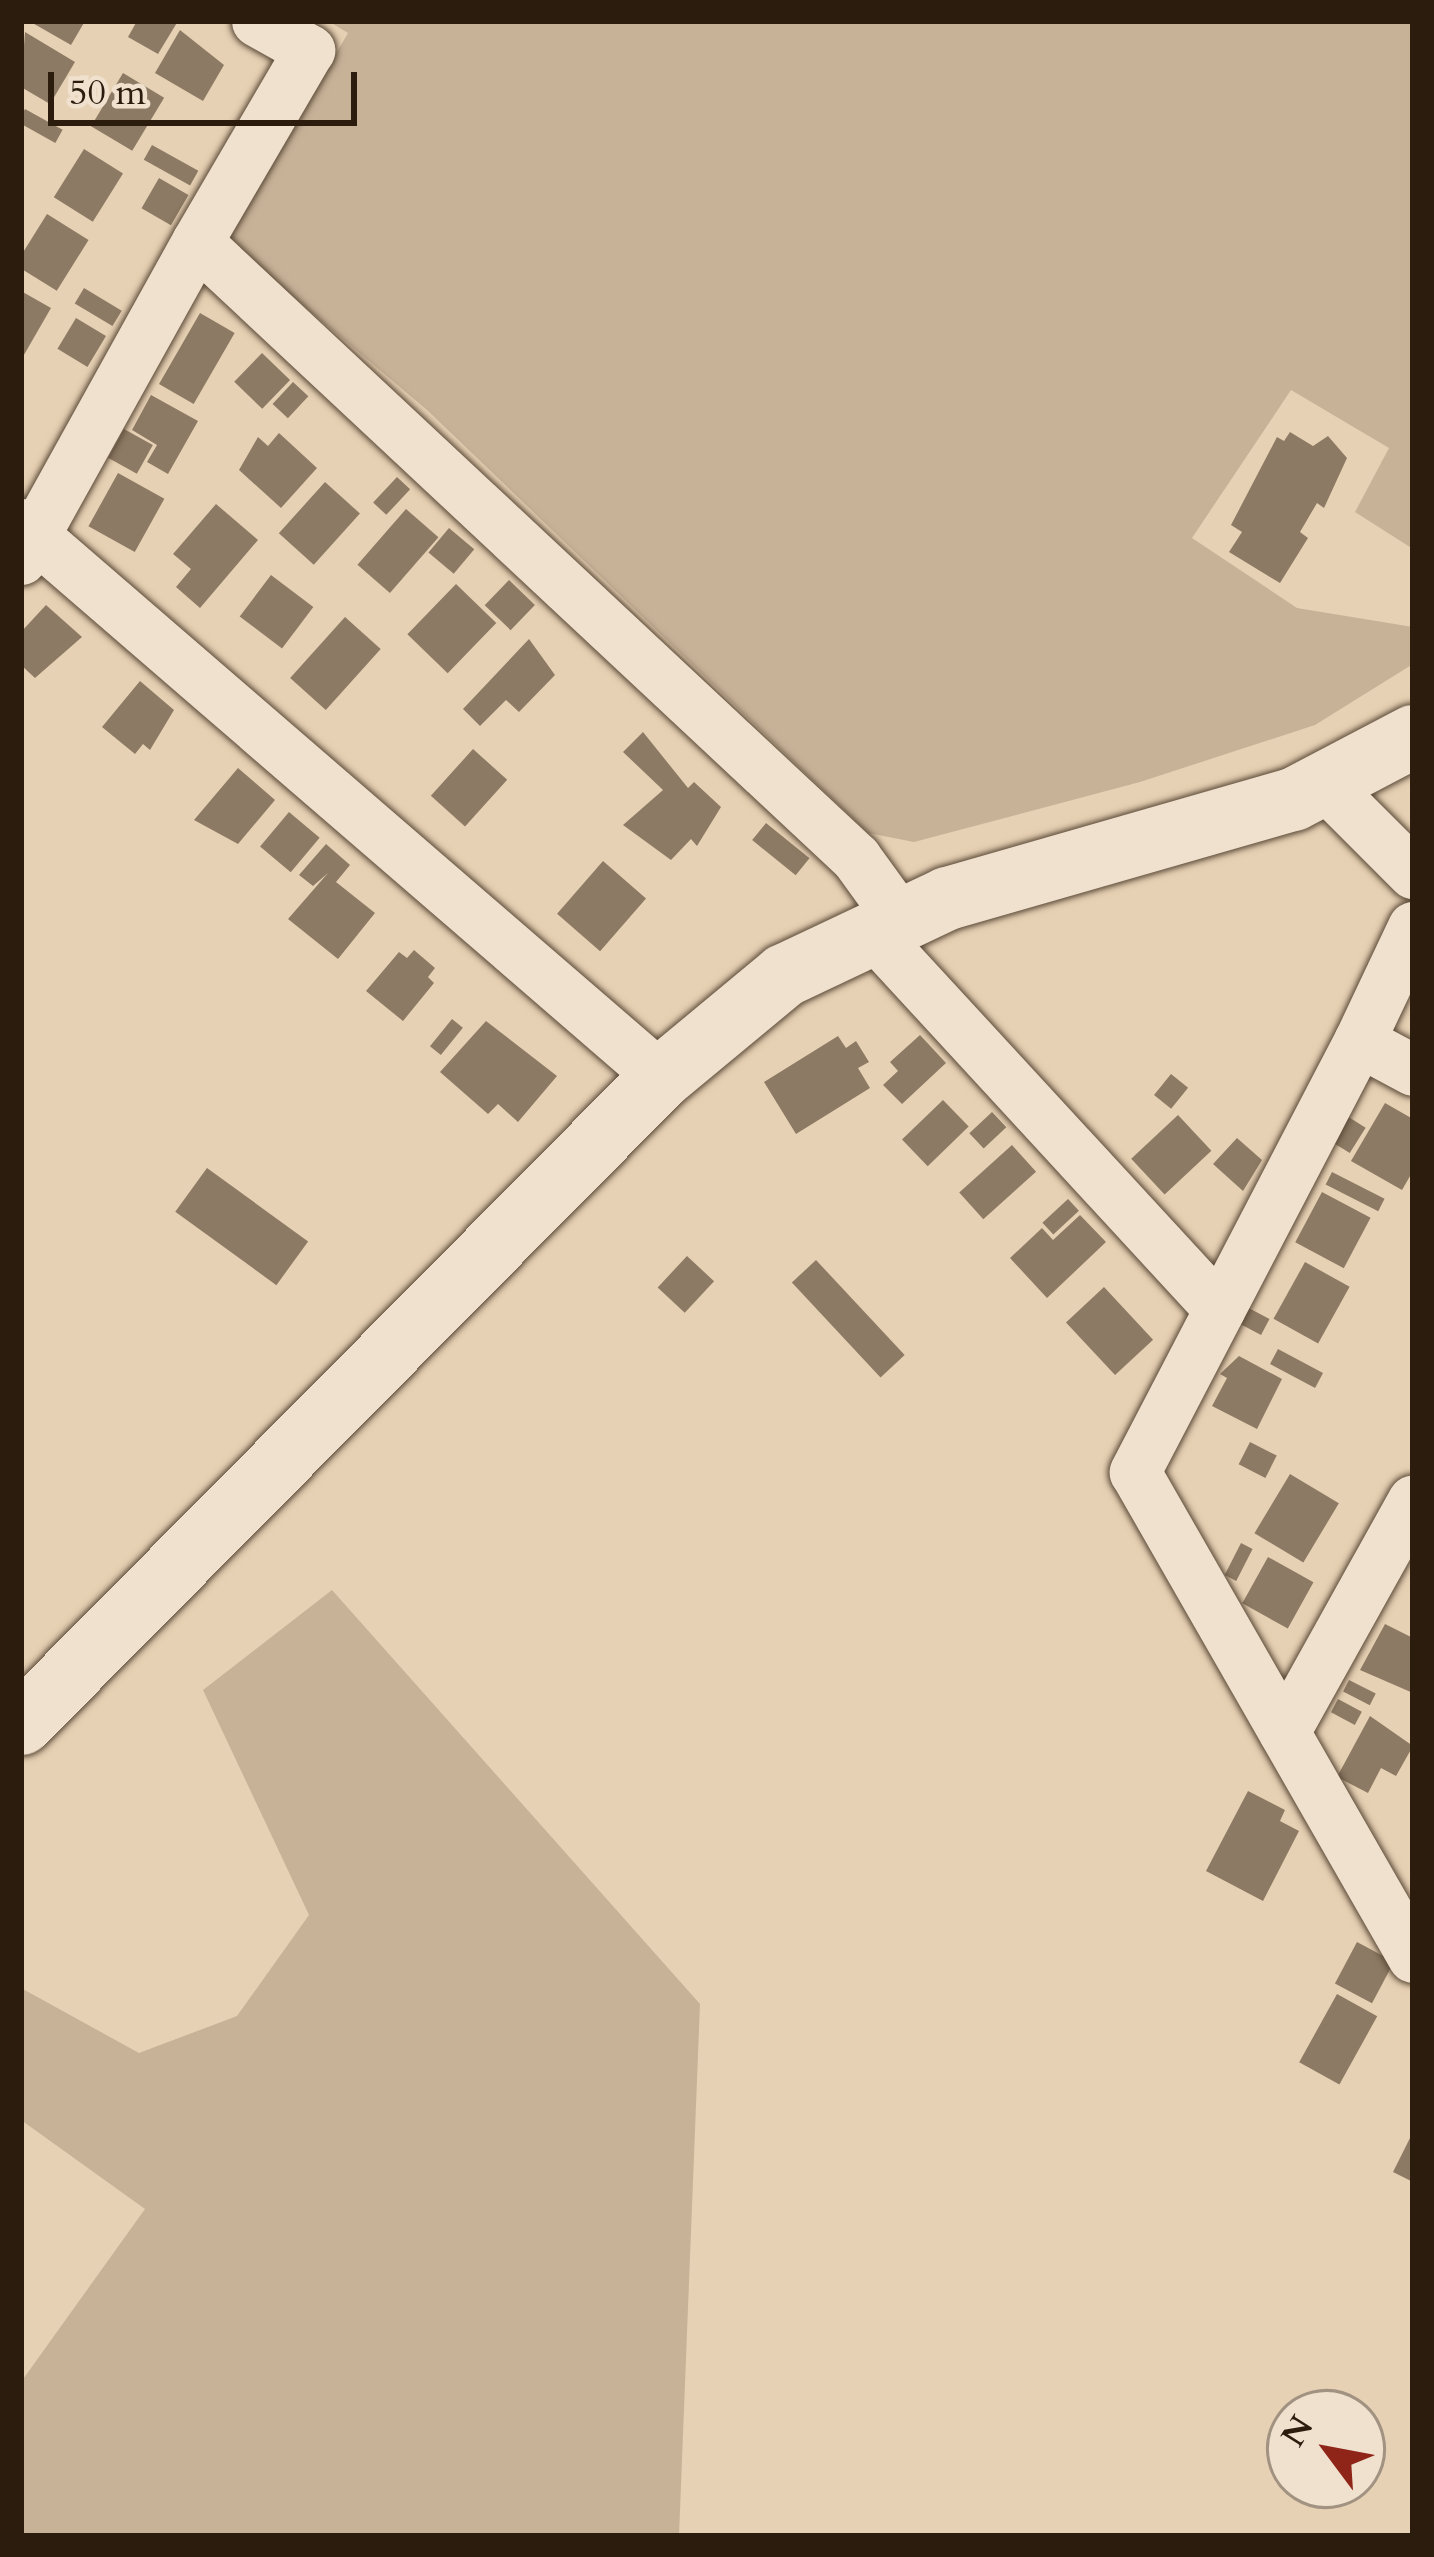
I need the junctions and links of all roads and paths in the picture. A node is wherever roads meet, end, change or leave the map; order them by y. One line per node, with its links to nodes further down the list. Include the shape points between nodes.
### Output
1 (257, 21): 2 (street, via 309,50)
2 (197, 242): 3 (street); 7 (street, via 856,858)
3 (25, 539): 11 (street)
4 (1413, 736): 5 (street)
5 (1324, 784): 6 (street); 7 (street)
6 (1413, 873)
7 (884, 922): 11 (street, via 784,975); 12 (street)
8 (1413, 927): 9 (street)
9 (1359, 1040): 10 (street); 12 (street)
10 (1413, 1070)
11 (661, 1077): 14 (street)
12 (1219, 1309): 15 (street, via 1135,1472)
13 (1413, 1500): 15 (street)
14 (21, 1723)
15 (1284, 1732): 16 (street)
16 (1413, 1957)

